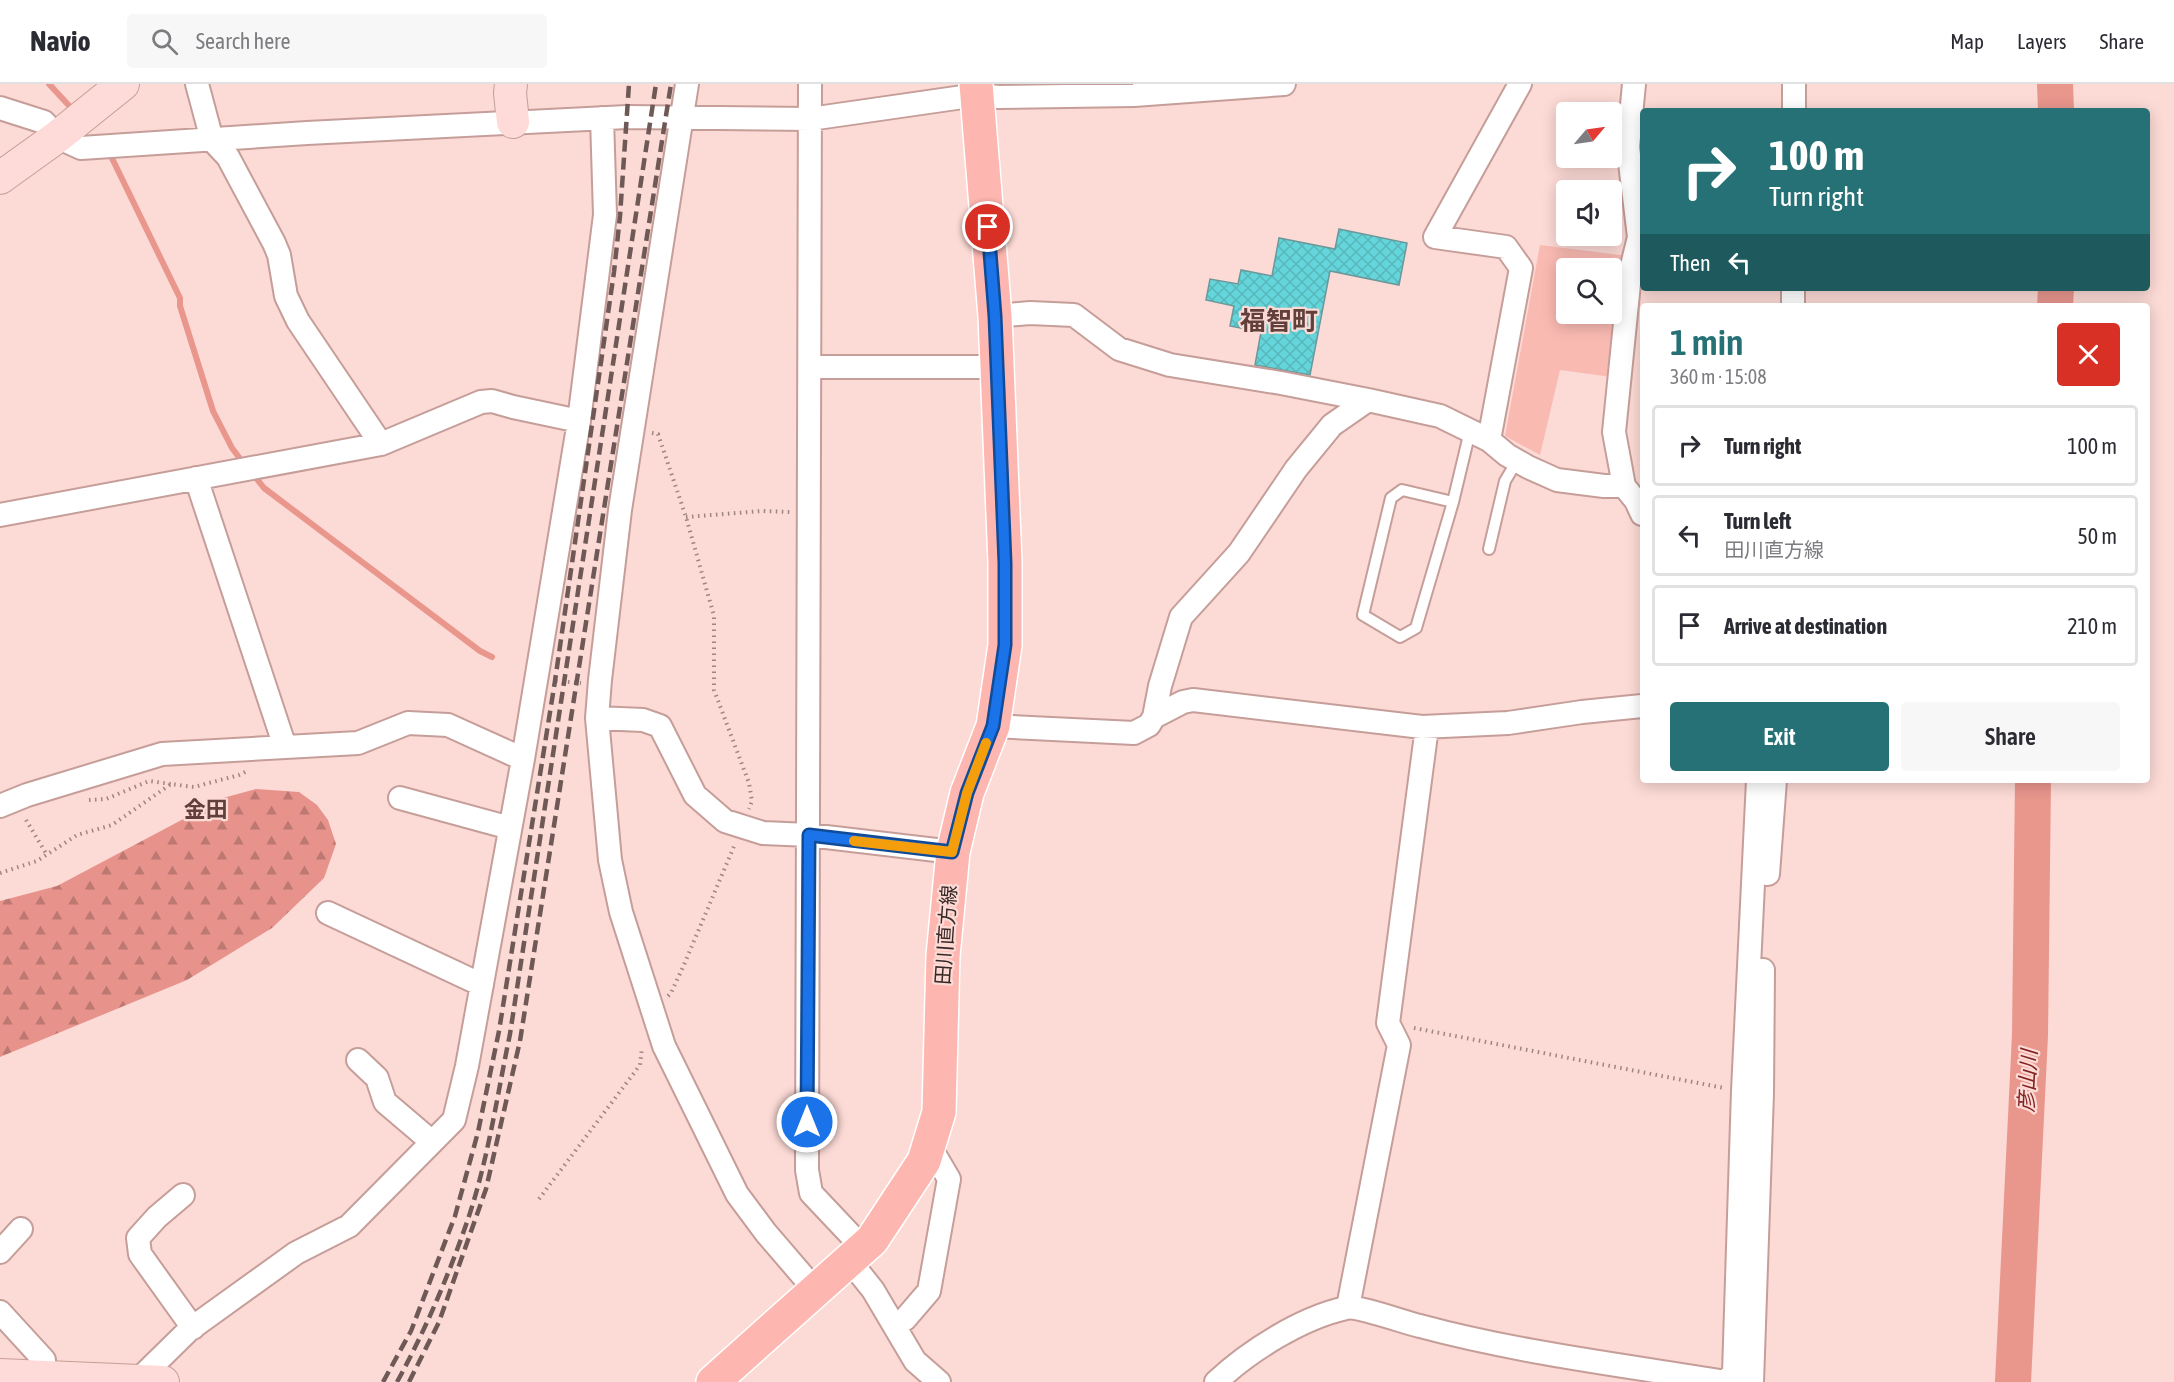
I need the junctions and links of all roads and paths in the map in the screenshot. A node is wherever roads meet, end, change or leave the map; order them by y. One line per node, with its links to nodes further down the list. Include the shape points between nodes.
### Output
1 (123, 84): 17 (street)
2 (197, 84): 18 (street)
3 (511, 84): 16 (street)
4 (687, 84): 14 (street)
5 (810, 84): 15 (street)
6 (1284, 84): 10 (street, via 1134,95 999,98)
7 (1520, 84): 26 (street, via 1435,237 1506,247 1521,268)
8 (1634, 84): 30 (street, via 1628,147 1639,237 1630,274 1614,432)
9 (1794, 84): 12 (street)
10 (976, 89): 15 (street); 20 (main road, 田川直方線)
11 (0, 108): 17 (street, via 44,122)
12 (1794, 108)
13 (602, 118): 14 (street); 16 (street); 24 (street, via 605,215)
14 (682, 119): 15 (street); 25 (street)
15 (810, 119): 21 (street)
16 (513, 122): 18 (street)
17 (57, 137): 18 (street, via 81,148); 19 (street)
18 (212, 140): 27 (street, via 228,157 274,243 286,296 298,321)
19 (0, 178)
20 (995, 316): 22 (main road, 田川直方線); 23 (street, via 1074,315 1119,350 1142,358)
21 (810, 366): 22 (street); 33 (street)
22 (996, 367): 42 (main road, 田川直方線, via 1005,645)
23 (1368, 400): 26 (street, via 1440,416); 40 (street, via 1332,425 1296,469 1239,553 1180,617)
24 (579, 421): 27 (street, via 492,401 481,402); 37 (street)
25 (633, 431): 35 (path, via 658,434); 38 (street)
26 (1480, 436): 28 (street); 31 (lane)
27 (381, 444): 29 (street)
28 (1517, 461): 30 (street, via 1557,480); 36 (lane, via 1505,481)
29 (196, 478): 34 (street); 44 (street)
30 (1624, 486): 32 (street)
31 (1453, 502): 31 (lane, via 1416,628 1400,637 1363,615 1391,498 1402,490)
32 (1640, 510)
33 (809, 512): 35 (path); 57 (street)
34 (0, 515)
35 (686, 516): 55 (path, via 714,616 714,690 749,783 752,801)
36 (1489, 549)
37 (536, 680): 38 (path); 45 (street)
38 (600, 685): 41 (street)
39 (1640, 706): 43 (street, via 1508,723)
40 (1154, 717): 42 (street, via 1149,725 1134,733); 43 (street, via 1193,700)
41 (597, 718): 55 (street, via 643,720 660,726 695,795 724,821); 63 (street, via 610,860 621,912)
42 (993, 726): 58 (main road, 田川直方線, via 967,793)
43 (1427, 727): 64 (street)
44 (278, 748): 45 (street, via 358,743 408,723 448,725); 48 (path, via 239,775 194,787); 51 (street, via 162,753)
45 (523, 759): 56 (street)
46 (1758, 783): 66 (street)
47 (1775, 783): 69 (street)
48 (171, 784): 50 (path, via 149,781 106,799); 59 (path, via 112,825 77,835)
49 (400, 798): 56 (street)
50 (84, 800)
51 (0, 806)
52 (34, 817): 53 (path)
53 (26, 820): 54 (path); 59 (path)
54 (17, 822)
55 (742, 826): 57 (street, via 763,833); 63 (path, via 671,993)
56 (510, 828): 62 (street)
57 (809, 835): 58 (street); 74 (street, via 807,1170 811,1193)
58 (952, 852): 68 (main road, 田川直方線, via 943,956 939,1112)
59 (47, 855): 60 (path)
60 (0, 873)
61 (328, 913): 62 (street)
62 (482, 985): 67 (street, via 454,1120)
63 (651, 1011): 71 (path, via 643,1024 640,1065); 75 (street, via 664,1046 737,1194)
64 (1388, 1023): 66 (path); 76 (street, via 1399,1045)
65 (358, 1060): 67 (street, via 377,1078 385,1102)
66 (1743, 1091): 69 (street)
67 (432, 1142): 79 (street, via 349,1226 296,1254)
68 (929, 1145): 74 (main road, 田川直方線, via 924,1161 872,1240); 78 (street, via 949,1179 929,1291)
69 (1749, 1170): 86 (street, via 1734,1373); 87 (street)
70 (183, 1196): 79 (street, via 138,1238 140,1254)
71 (539, 1199)
72 (21, 1229): 73 (street)
73 (0, 1252)
74 (856, 1254): 75 (main road, 田川直方線); 78 (street)
75 (815, 1290): 83 (main road, 田川直方線)
76 (1348, 1307): 85 (street, via 1285,1333); 86 (street, via 1478,1342)
77 (0, 1312): 81 (street, via 45,1360)
78 (895, 1326): 84 (street, via 915,1361)
79 (193, 1328): 82 (street, via 165,1352)
80 (0, 1375): 81 (street)
81 (44, 1380): 82 (street)
82 (150, 1381)
83 (713, 1382)
84 (939, 1382)
85 (1216, 1382)
86 (1725, 1382)
87 (1752, 1382)

